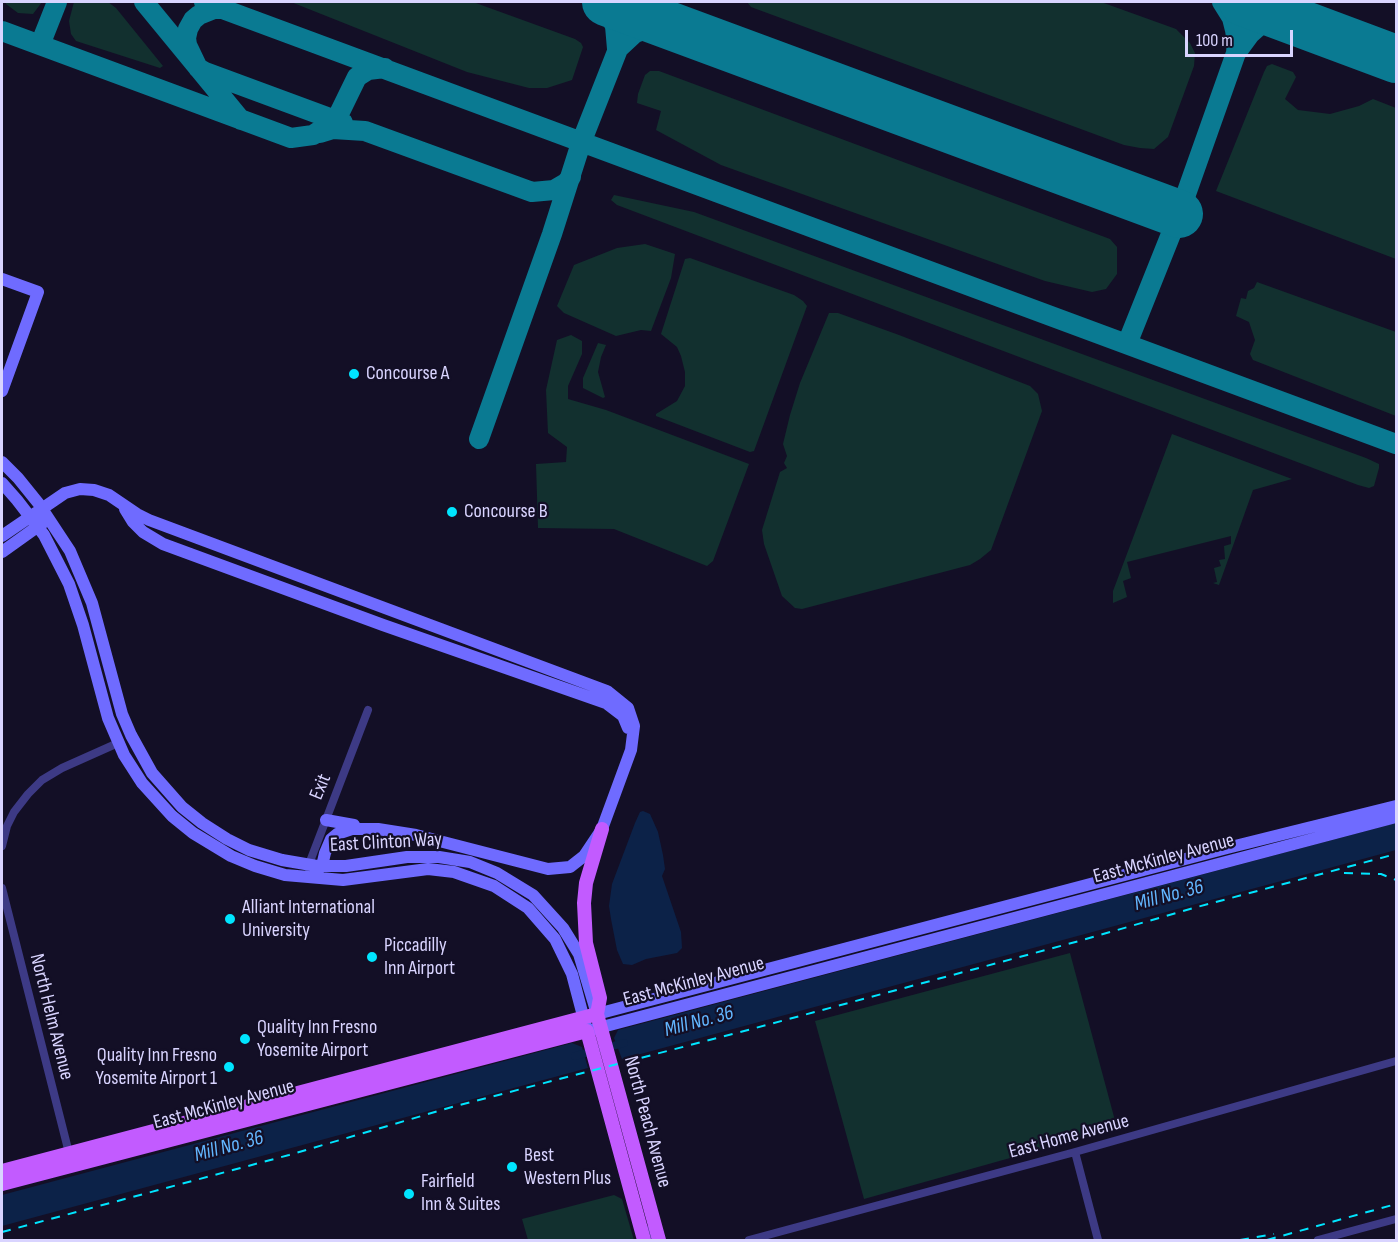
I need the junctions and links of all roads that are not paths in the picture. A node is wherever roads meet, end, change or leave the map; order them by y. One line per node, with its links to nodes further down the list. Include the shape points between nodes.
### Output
1 (2, 279): 2 (main road, via 38,292)
2 (2, 391)
3 (2, 462): 6 (main road, East Clinton Way)
4 (2, 483): 7 (main road, East Clinton Way)
5 (122, 504): 6 (main road, via 109,495 80,489 65,494); 11 (main road, via 149,520); 12 (main road, via 143,532 163,543)
6 (46, 513): 7 (main road); 8 (main road); 17 (main road, East Clinton Way, via 70,551 88,592 130,735 152,773)
7 (30, 516): 8 (main road, East Clinton Way); 9 (main road)
8 (38, 526): 10 (main road); 14 (main road, East Clinton Way, via 73,594)
9 (2, 536)
10 (2, 552)
11 (425, 623): 12 (main road); 15 (main road, via 607,691 632,716)
12 (419, 637): 15 (main road, via 606,703 623,716)
13 (368, 710): 19 (street, Exit)
14 (118, 743): 17 (main road, via 131,750 164,797); 23 (street, via 42,780 14,812); 27 (main road, East Clinton Way, via 152,794 193,833 255,866)
15 (631, 750): 21 (main road)
16 (1396, 806): 22 (main road, East McKinley Avenue)
17 (182, 807): 25 (main road, East Clinton Way, via 209,828 244,847)
18 (1396, 817): 22 (main road, East McKinley Avenue)
19 (326, 820): 20 (main road); 25 (street, Exit)
20 (378, 829): 21 (main road, via 444,841 556,870 580,860); 26 (main road, via 352,829 337,834 327,846)
21 (602, 829): 32 (main road, North Peach Avenue, via 584,903 586,943 600,998)
22 (1286, 840): 24 (main road, East McKinley Avenue); 30 (main road, East McKinley Avenue)
23 (2, 846)
24 (1227, 848): 28 (main road, East McKinley Avenue); 30 (main road, via 1185,865 1134,878)
25 (309, 864): 26 (main road, East Clinton Way); 27 (street, Exit)
26 (322, 866): 27 (main road); 32 (main road, East Clinton Way, via 440,857 470,862 510,879 544,905 571,940)
27 (309, 878): 33 (main road, East Clinton Way, via 352,879 428,869 454,872 494,886 528,908 555,939 568,966)
28 (1113, 878): 31 (main road, via 1106,886 1067,897); 32 (main road, East McKinley Avenue)
29 (2, 888): 38 (street, North Helm Avenue)
30 (1128, 888): 31 (main road, East McKinley Avenue)
31 (1032, 914): 32 (main road, East McKinley Avenue)
32 (599, 1020): 33 (main road, East McKinley Avenue); 45 (main road, North Peach Avenue)
33 (585, 1024): 35 (main road, East McKinley Avenue); 36 (main road, East McKinley Avenue); 42 (main road, North Peach Avenue)
34 (1396, 1061): 37 (street, East Home Avenue)
35 (395, 1067): 36 (main road, via 384,1077 330,1091); 38 (main road, East McKinley Avenue)
36 (298, 1106): 40 (main road, East McKinley Avenue)
37 (1075, 1152): 46 (street, East Home Avenue); 47 (street)
38 (69, 1153): 39 (main road, East McKinley Avenue); 40 (main road, via 65,1161 21,1173)
39 (2, 1171)
40 (2, 1183)
41 (1396, 1219): 48 (street)
42 (640, 1225): 43 (main road, North Peach Avenue); 44 (street)
43 (644, 1240)
44 (651, 1240)
45 (659, 1240)
46 (749, 1240)
47 (1098, 1240)
48 (1318, 1240)

